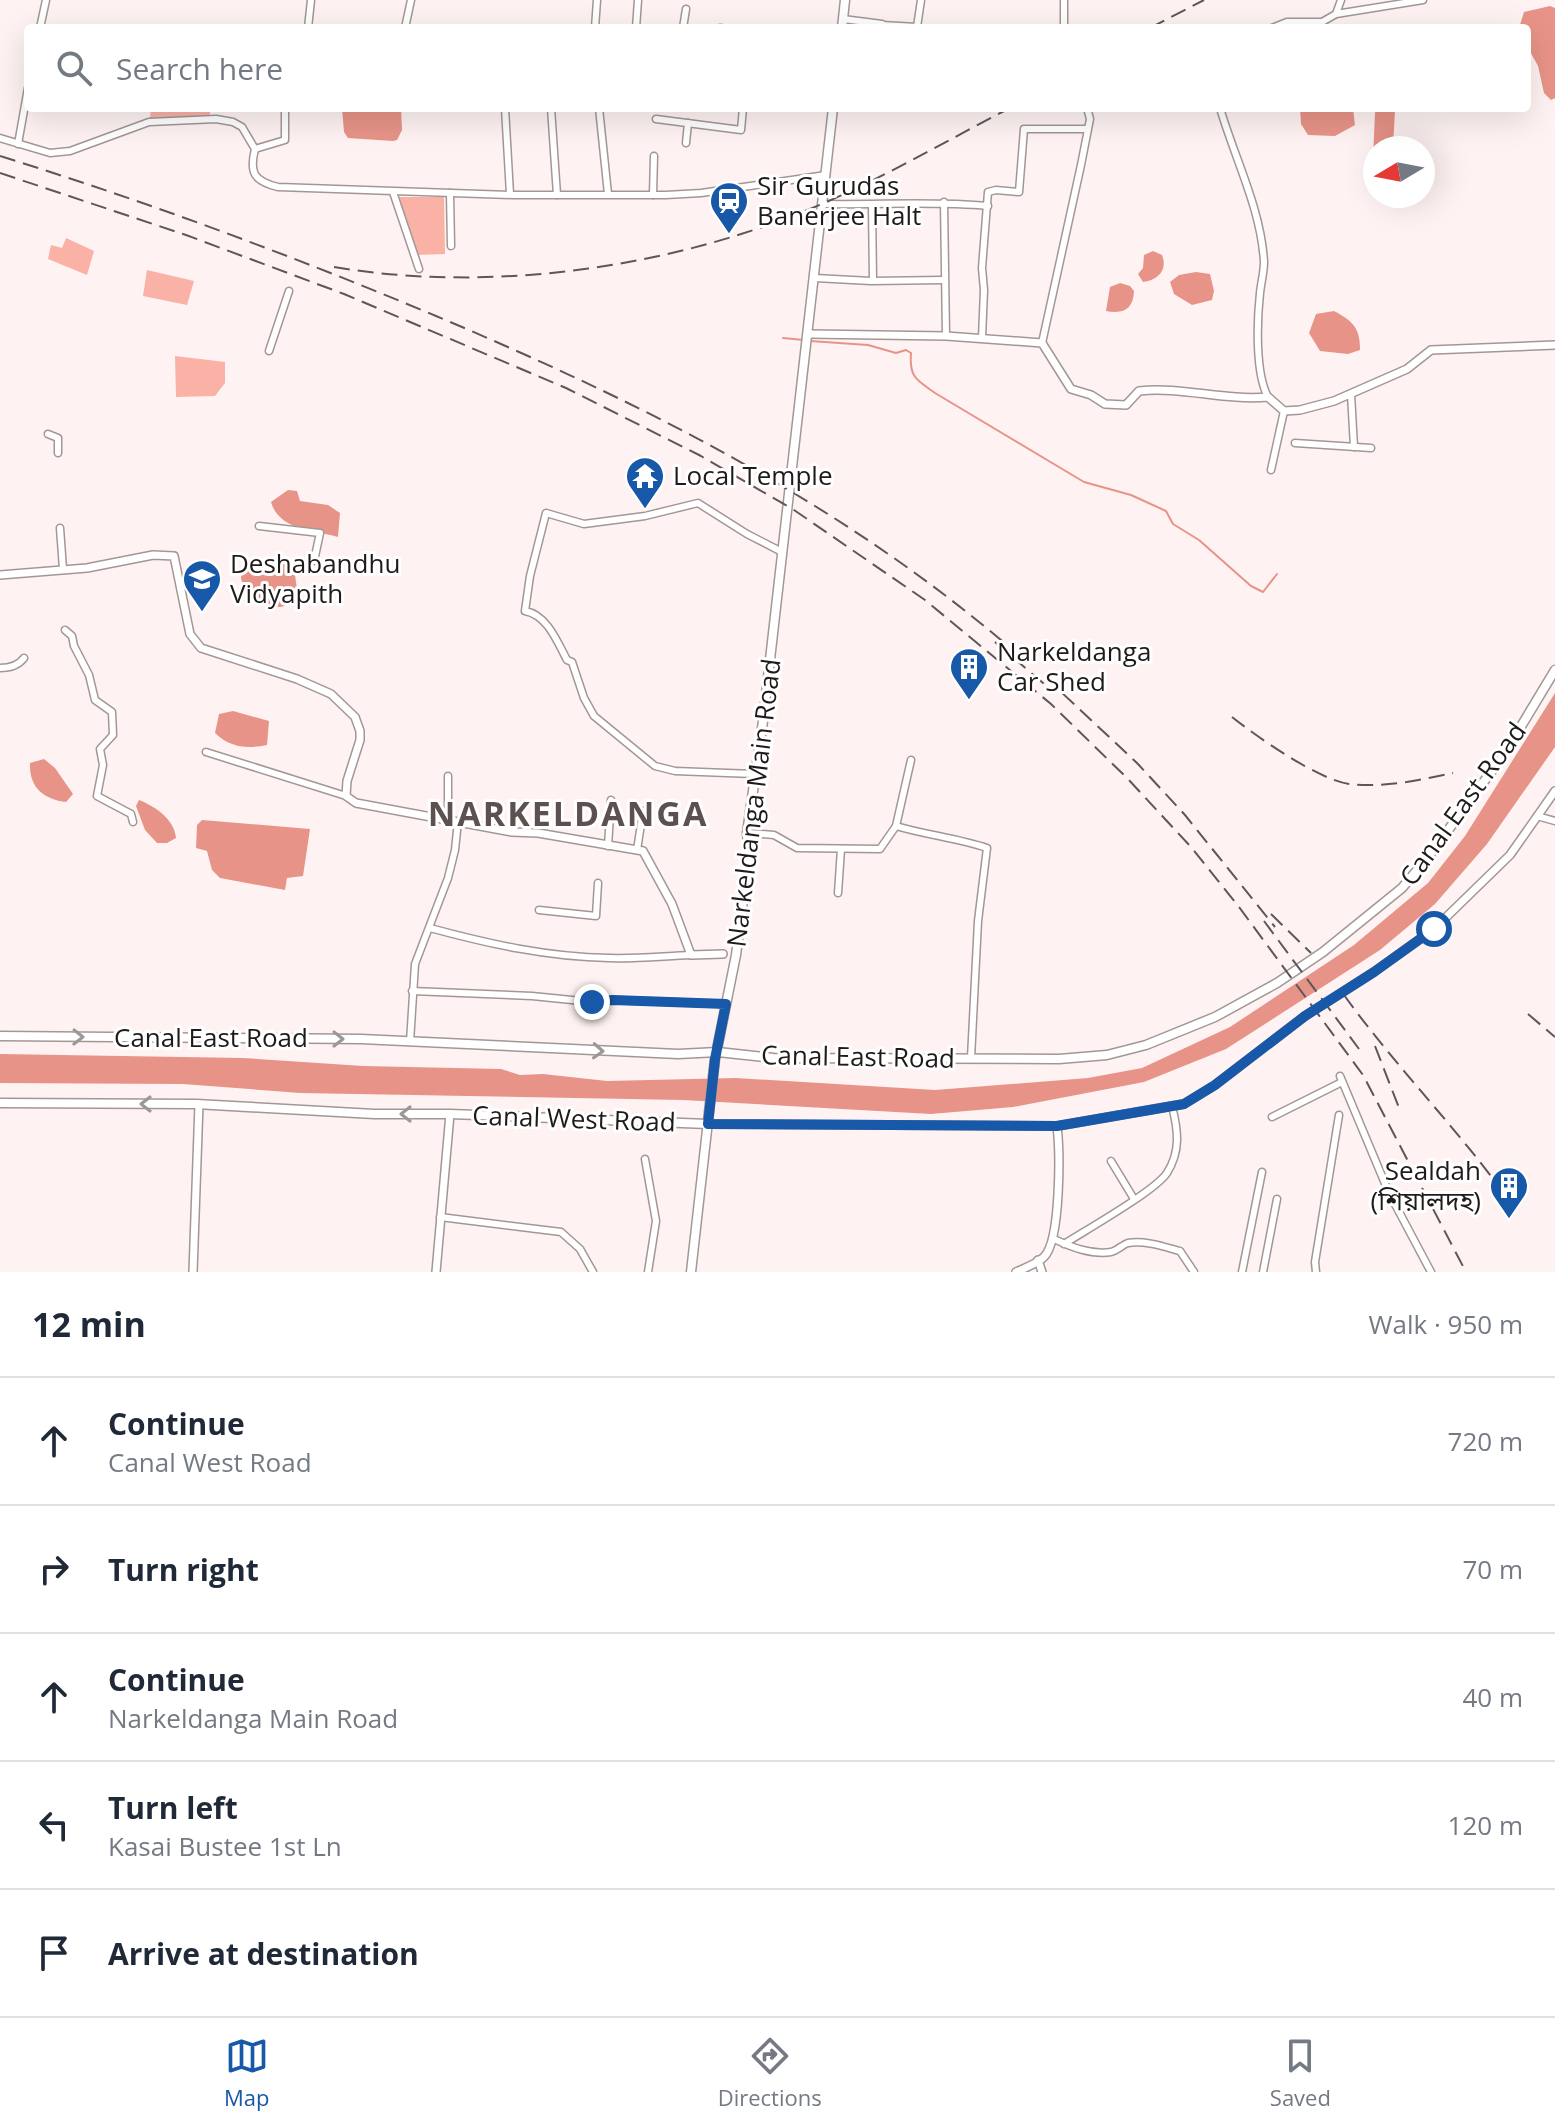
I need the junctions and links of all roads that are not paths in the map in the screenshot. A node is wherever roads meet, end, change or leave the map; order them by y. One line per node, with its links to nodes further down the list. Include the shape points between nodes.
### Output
1 (46, 0): 14 (street)
2 (311, 0): 15 (street)
3 (411, 0): 16 (street)
4 (597, 0): 17 (street)
5 (638, 0): 18 (street)
6 (845, 0): 13 (main road)
7 (921, 0): 21 (street)
8 (1064, 0): 22 (street)
9 (1341, 0): 12 (street)
10 (1423, 0): 12 (street)
11 (686, 9): 19 (street)
12 (1336, 14): 23 (street, via 1322,22)
13 (843, 23): 20 (street)
14 (41, 24)
15 (308, 24)
16 (406, 24)
17 (595, 24)
18 (636, 24)
19 (684, 24)
20 (883, 24)
21 (917, 24)
22 (1064, 24)
23 (1284, 24)
24 (24, 110): 38 (street)
25 (285, 112): 39 (street, via 285,140)
26 (505, 112): 44 (street)
27 (551, 112): 46 (street)
28 (599, 112): 45 (street)
29 (743, 112): 34 (street, via 741,130)
30 (833, 112): 41 (main road)
31 (1088, 112): 35 (street)
32 (1221, 112): 65 (street, via 1258,221 1264,263 1260,369)
33 (656, 119): 34 (street)
34 (688, 123): 37 (street)
35 (1087, 129): 51 (street, via 1024,129 1019,192 988,192); 61 (street)
36 (0, 138): 38 (street)
37 (686, 143)
38 (18, 144): 39 (street, via 50,153 70,151 149,122 216,119 242,127)
39 (255, 149): 42 (street, via 254,172 268,184)
40 (654, 156): 47 (street)
41 (826, 175): 47 (street); 49 (main road)
42 (393, 192): 43 (street); 53 (street)
43 (450, 193): 44 (street); 52 (street)
44 (510, 194): 46 (street)
45 (608, 194): 46 (street); 47 (street)
46 (557, 195)
47 (653, 195)
48 (944, 202): 50 (street); 51 (street); 56 (street)
49 (824, 204): 50 (street); 54 (main road)
50 (872, 205): 55 (street)
51 (988, 206): 60 (street)
52 (451, 246)
53 (419, 269)
54 (815, 278): 55 (street); 58 (main road)
55 (873, 280): 56 (street)
56 (944, 280): 59 (street)
57 (289, 291): 63 (street)
58 (809, 334): 59 (street); 75 (main road, Narkeldanga Main Road)
59 (946, 336): 60 (street)
60 (982, 338): 61 (street)
61 (1042, 343): 65 (street, via 1071,389 1105,404 1126,405 1139,391 1154,389 1218,398)
62 (1555, 345): 64 (street, via 1431,350 1407,369)
63 (269, 351)
64 (1351, 394): 66 (street); 69 (street)
65 (1268, 397): 66 (street)
66 (1284, 411): 72 (street)
67 (48, 434): 71 (street, via 58,438)
68 (1295, 443): 69 (street)
69 (1354, 447): 70 (street)
70 (1371, 448)
71 (58, 453)
72 (1271, 470)
73 (259, 526): 76 (street, via 320,533)
74 (60, 528): 77 (street)
75 (783, 552): 85 (main road, Narkeldanga Main Road); 85 (street, via 698,503 584,524 546,513 525,611 536,613 572,662 594,716 636,753 675,771)
76 (314, 561)
77 (63, 569): 78 (street); 88 (street, via 174,556 190,634 201,648 331,694 355,717 360,740)
78 (0, 575)
79 (65, 630): 95 (street, via 83,661 95,700 112,712 113,735 100,749 103,765 97,796 131,814)
80 (24, 658): 81 (street)
81 (0, 668)
82 (1555, 670): 112 (main road, Canal East Road, via 1505,753 1429,856 1402,888 1323,952 1215,1017 1146,1045 1059,1059)
83 (206, 752): 88 (street)
84 (911, 760): 96 (street)
85 (754, 774): 97 (main road, Narkeldanga Main Road)
86 (448, 776): 92 (street)
87 (1555, 791): 91 (street, Canal West Road)
88 (346, 796): 92 (street, via 356,803)
89 (611, 800): 98 (street)
90 (643, 811): 100 (street)
91 (1537, 816): 94 (street); 115 (street, Canal West Road, via 1510,855 1434,929 1215,1085)
92 (448, 820): 93 (street)
93 (458, 821): 98 (street); 104 (street, via 448,878)
94 (1555, 821)
95 (133, 822)
96 (896, 826): 99 (street, via 880,849); 112 (street, via 987,848)
97 (747, 833): 99 (street, via 774,835 797,848); 108 (main road, Narkeldanga Main Road)
98 (608, 846): 100 (street)
99 (841, 849): 102 (street)
100 (637, 850): 106 (street, via 643,851 672,904)
101 (598, 883): 103 (street, via 596,916)
102 (838, 893)
103 (539, 910)
104 (430, 928): 106 (street, via 535,952 609,958); 107 (street, via 421,943)
105 (723, 954): 106 (street)
106 (691, 955)
107 (412, 991): 108 (street); 110 (street)
108 (726, 1004): 111 (main road, Narkeldanga Main Road)
109 (0, 1036): 110 (main road, Canal East Road, one-way to 110)
110 (410, 1042): 111 (main road, Canal East Road, one-way to 111)
111 (716, 1056): 112 (main road, Canal East Road); 119 (main road, Narkeldanga Main Road)
112 (971, 1058)
113 (0, 1103): 114 (main road, Canal West Road, one-way to 113)
114 (199, 1104): 116 (main road, Canal West Road, one-way to 114); 130 (street)
115 (1172, 1106): 120 (street, Canal West Road); 124 (street, via 1179,1133 1176,1151 1166,1174)
116 (450, 1114): 119 (main road, Canal West Road); 126 (street)
117 (1339, 1115): 140 (street)
118 (1272, 1117): 141 (street, via 1341,1079 1389,1193)
119 (708, 1124): 120 (street, Canal West Road); 134 (main road)
120 (1057, 1126): 127 (street)
121 (645, 1159): 133 (street, via 656,1221)
122 (1111, 1161): 124 (street)
123 (1262, 1172): 138 (street)
124 (1134, 1199): 128 (street)
125 (1277, 1199): 139 (street)
126 (440, 1217): 131 (street); 132 (street, via 561,1232 580,1249)
127 (1054, 1239): 128 (street); 129 (street)
128 (1064, 1244): 137 (street, via 1111,1252 1130,1243 1156,1245 1180,1251)
129 (1038, 1260): 135 (street); 136 (street)
130 (193, 1272)
131 (436, 1272)
132 (593, 1272)
133 (648, 1272)
134 (691, 1272)
135 (1016, 1272)
136 (1042, 1272)
137 (1194, 1272)
138 (1242, 1272)
139 (1263, 1272)
140 (1316, 1272)
141 (1431, 1272)

